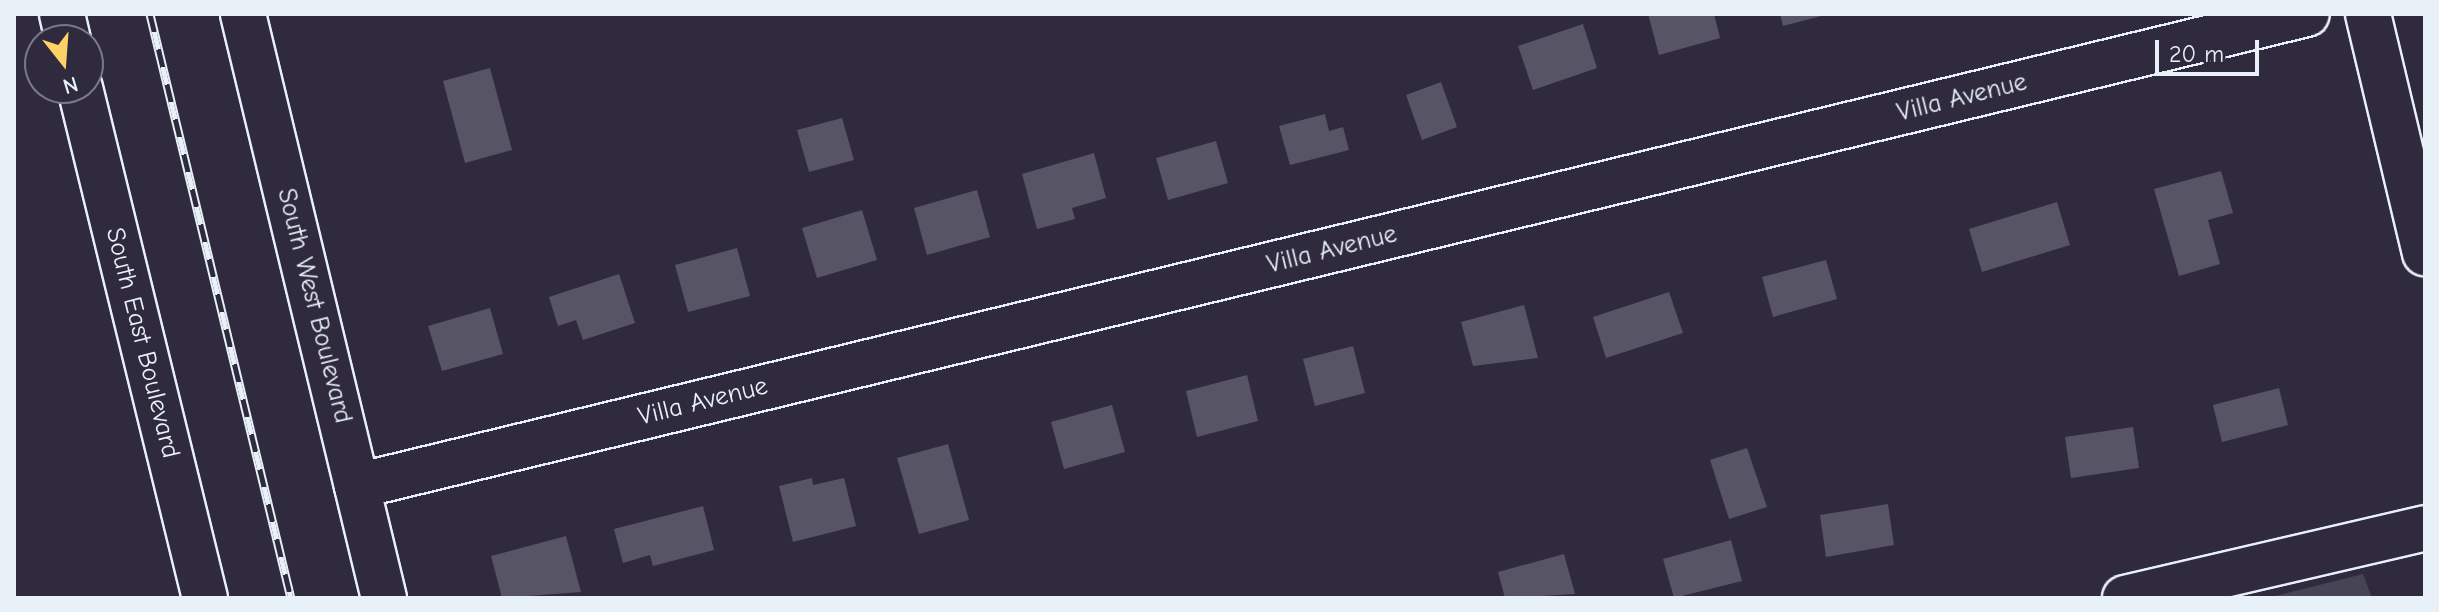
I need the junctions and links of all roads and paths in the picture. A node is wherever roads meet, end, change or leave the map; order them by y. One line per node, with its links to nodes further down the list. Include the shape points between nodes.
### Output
1 (243, 14): 6 (street, South West Boulevard)
2 (2307, 14): 6 (street, Villa Avenue)
3 (2368, 14): 5 (street)
4 (84, 104): 8 (street, South East Boulevard)
5 (2425, 253)
6 (357, 486): 9 (street, South West Boulevard)
7 (2425, 528): 10 (street)
8 (205, 598)
9 (384, 598)
10 (2125, 598)

